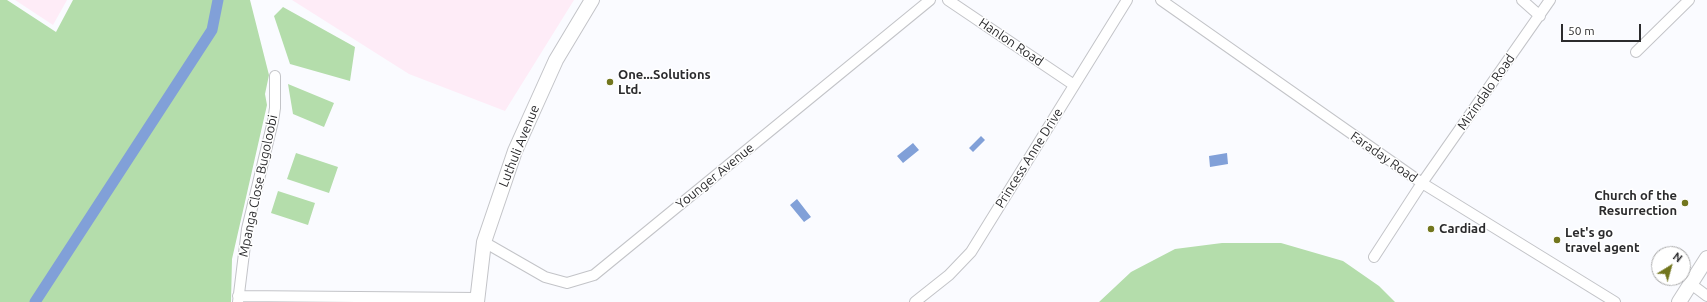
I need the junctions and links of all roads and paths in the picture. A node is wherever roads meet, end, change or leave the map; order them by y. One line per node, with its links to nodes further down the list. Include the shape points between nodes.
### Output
1 (592, 0): 14 (street, Luthuli Avenue, via 556,60 515,151)
2 (930, 0): 14 (street, Younger Avenue, via 594,275 567,283 545,277)
3 (948, 0): 12 (street, Hanlon Road)
4 (1127, 0): 12 (street, Princess Anne Drive)
5 (1161, 0): 13 (street, Faraday Road)
6 (1522, 0): 9 (street)
7 (1550, 0): 9 (street, Mizindalo Road)
8 (1689, 0): 10 (street)
9 (1540, 16): 13 (street, Mizindalo Road)
10 (1636, 52)
11 (275, 76): 20 (street, Mpanga Close Bugoloobi, via 273,121 247,229)
12 (1074, 85): 22 (street, Princess Anne Drive, via 971,252 949,275)
13 (1422, 183): 15 (street, Mizindalo Road); 23 (street, Faraday Road)
14 (484, 242): 21 (street, Luthuli Avenue)
15 (1374, 257)
16 (1707, 258): 17 (street)
17 (1691, 284): 19 (street)
18 (1690, 286): 24 (street)
19 (1707, 296)
20 (238, 299): 21 (street, Mpanga Close Bugoloobi)
21 (477, 300)
22 (915, 302)
23 (1615, 302)
24 (1680, 302)

